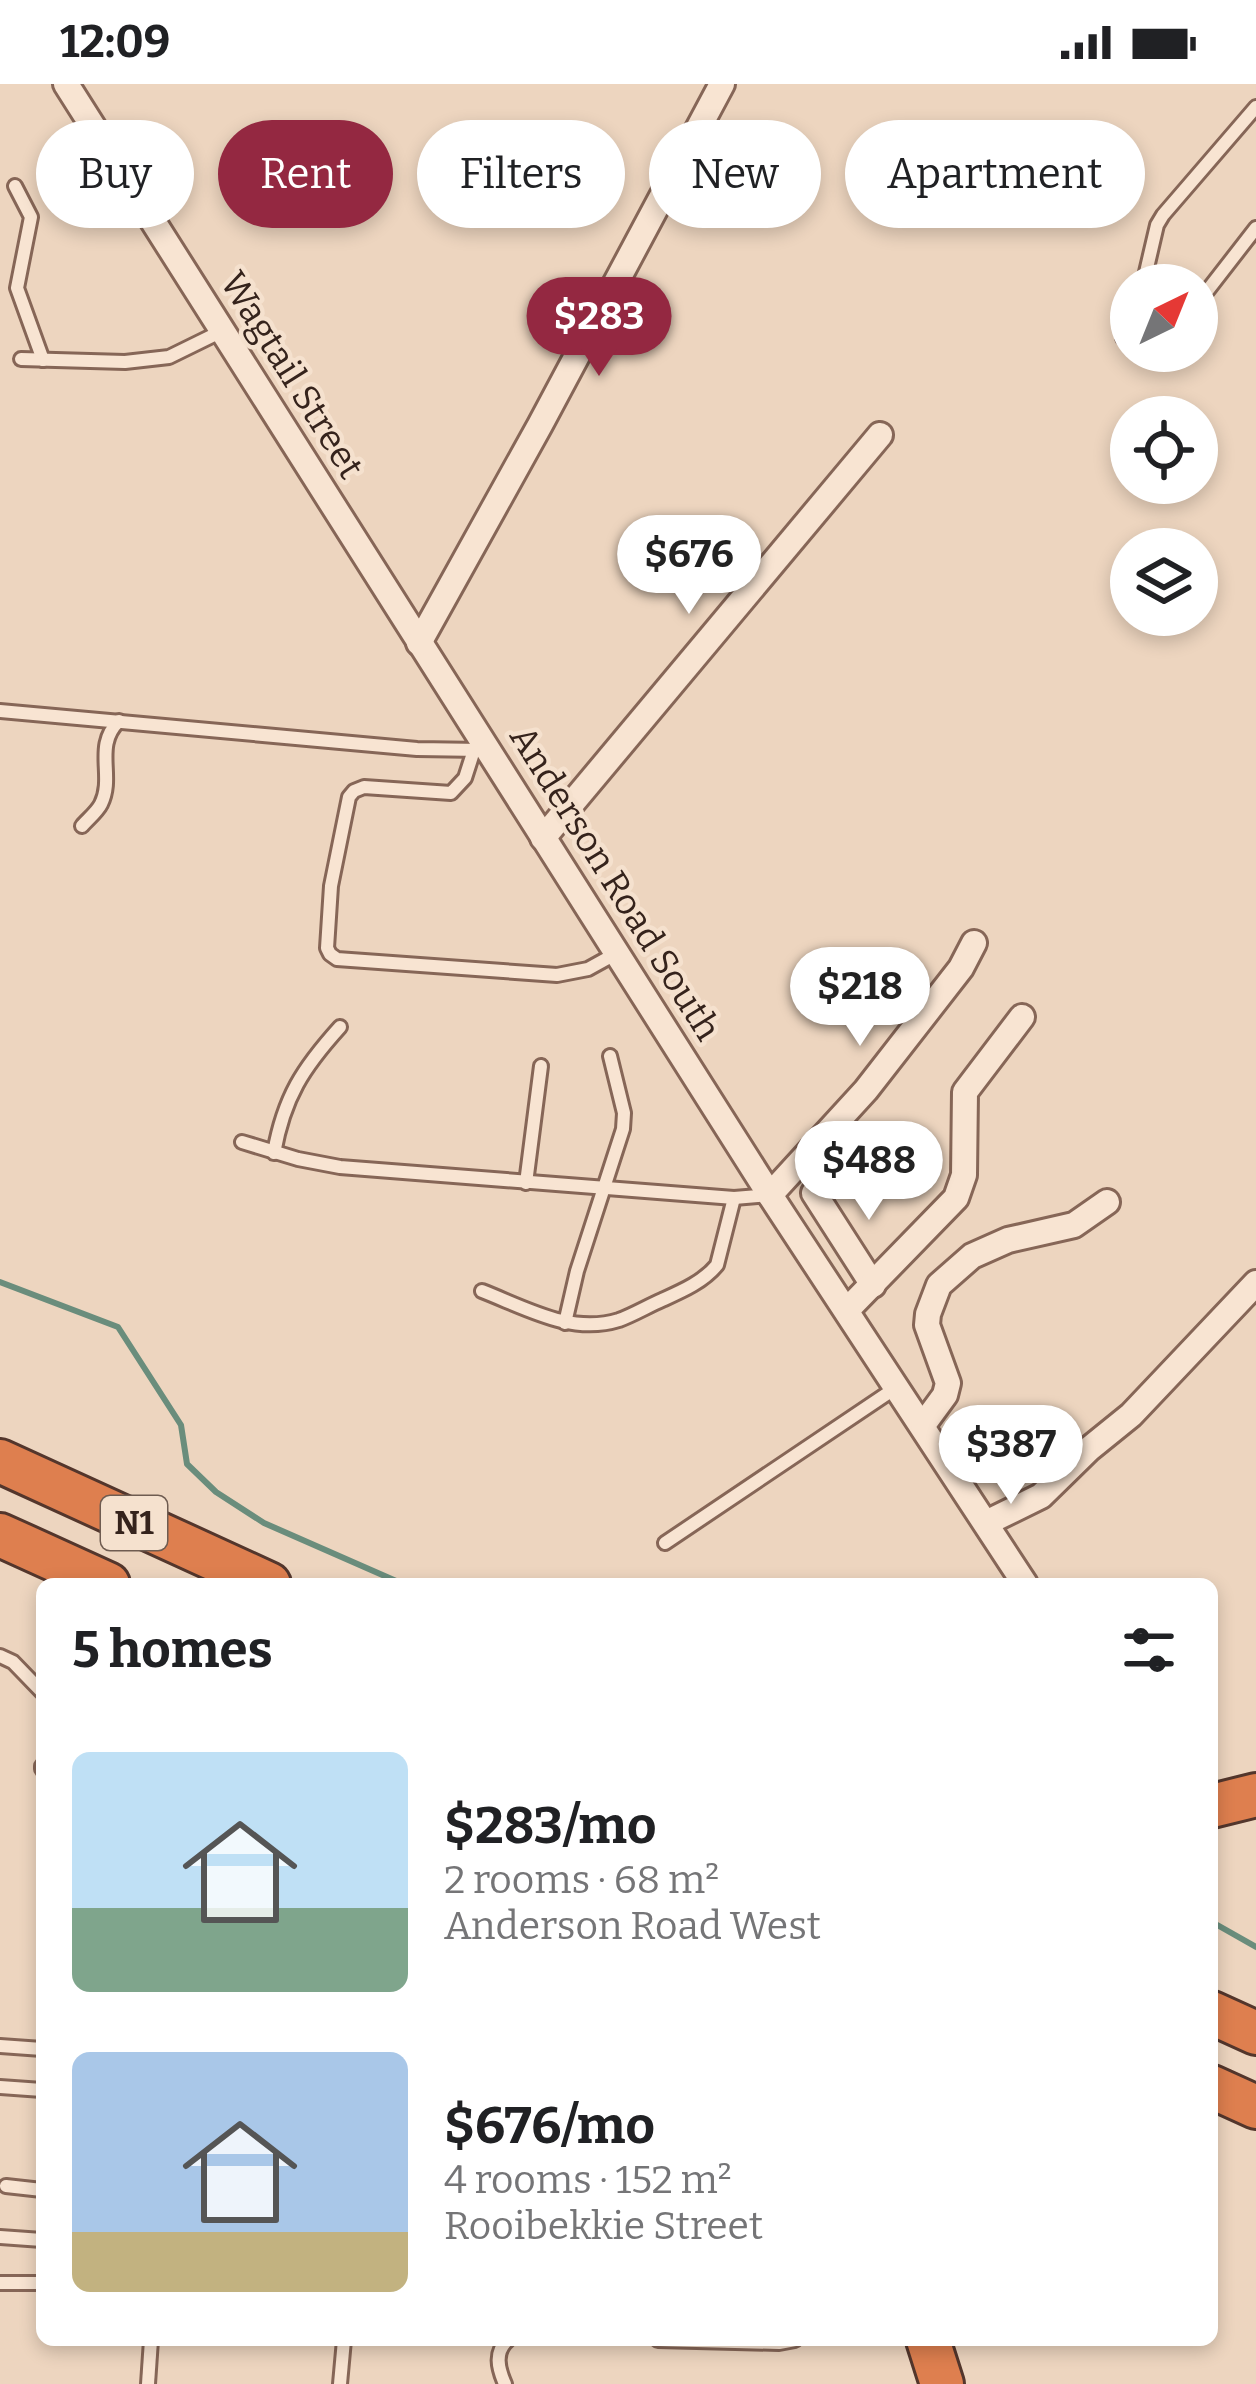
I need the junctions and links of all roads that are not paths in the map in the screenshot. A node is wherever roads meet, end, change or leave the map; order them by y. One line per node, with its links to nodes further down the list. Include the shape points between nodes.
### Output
1 (66, 84): 8 (street, Wagtail Street)
2 (722, 84): 12 (street)
3 (1256, 107): 6 (lane, via 1163,214)
4 (15, 186): 10 (lane, via 31,217 17,288)
5 (1256, 228): 7 (lane)
6 (1148, 264)
7 (1218, 277)
8 (222, 331): 10 (lane, via 169,356); 12 (street, Wagtail Street)
9 (21, 359): 10 (lane)
10 (44, 360)
11 (880, 435): 17 (street)
12 (419, 643): 15 (street, Anderson Road South)
13 (0, 711): 14 (lane)
14 (119, 722): 15 (lane); 16 (lane, via 106,738 104,797)
15 (481, 750): 17 (street, Anderson Road South); 19 (lane, via 451,793 364,787 349,797 331,886 330,954 556,975)
16 (82, 826)
17 (543, 838): 19 (street, Anderson Road South)
18 (974, 943): 29 (street, via 866,1090)
19 (617, 953): 29 (street, Anderson Road South)
20 (1022, 1017): 33 (street, via 965,1091 964,1175 956,1198)
21 (340, 1027): 25 (lane, via 302,1073)
22 (610, 1056): 27 (lane, via 623,1129)
23 (541, 1066): 26 (lane)
24 (242, 1142): 25 (lane)
25 (274, 1153): 26 (lane)
26 (526, 1184): 27 (lane)
27 (606, 1189): 30 (lane); 36 (lane)
28 (814, 1193): 33 (street)
29 (770, 1195): 30 (lane); 35 (street, Anderson Road South)
30 (734, 1198): 36 (lane, via 709,1274 619,1320)
31 (1107, 1202): 38 (street, via 1074,1225 972,1256 939,1286 927,1325 948,1383)
32 (1256, 1283): 40 (street, via 1041,1496)
33 (873, 1285): 35 (street)
34 (482, 1291): 36 (lane)
35 (847, 1310): 37 (street, Anderson Road South)
36 (565, 1324)
37 (897, 1387): 38 (street, Anderson Road South); 43 (lane)
38 (923, 1425): 40 (street, Anderson Road South)
39 (0, 1461): 42 (highway, N1)
40 (986, 1523): 48 (street, Anderson Road South)
41 (0, 1538): 44 (highway); 45 (highway, N1)
42 (167, 1538): 46 (highway, N1); 47 (highway)
43 (665, 1544)
44 (70, 1578)
45 (94, 1578)
46 (256, 1578)
47 (276, 1578)
48 (1021, 1578)
49 (0, 1656): 50 (lane)
50 (36, 1687)
51 (1256, 1795): 52 (highway)
52 (1218, 1804)
53 (1218, 2016): 54 (highway)
54 (1256, 2033)
55 (0, 2046): 56 (lane)
56 (36, 2049)
57 (0, 2087): 58 (lane)
58 (36, 2090)
59 (1218, 2090): 60 (highway)
60 (1256, 2107)
61 (6, 2186): 62 (lane)
62 (36, 2189)
63 (0, 2237): 64 (lane)
64 (36, 2240)
65 (0, 2283): 66 (lane)
66 (36, 2283)
67 (151, 2346): 71 (lane)
68 (343, 2346): 72 (lane)
69 (504, 2346): 73 (lane)
70 (930, 2346): 74 (highway)
71 (148, 2384)
72 (340, 2384)
73 (505, 2384)
74 (942, 2384)

